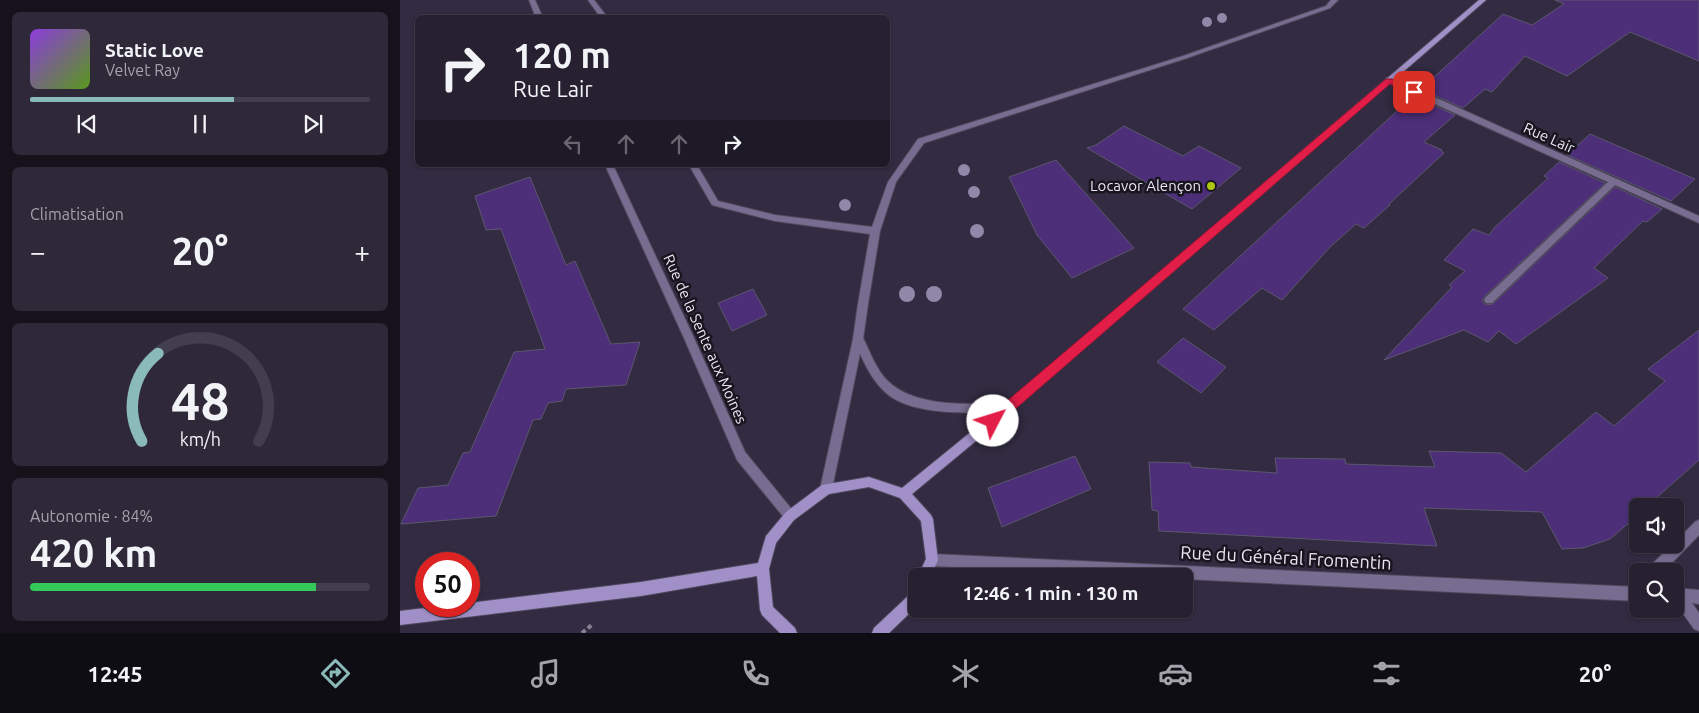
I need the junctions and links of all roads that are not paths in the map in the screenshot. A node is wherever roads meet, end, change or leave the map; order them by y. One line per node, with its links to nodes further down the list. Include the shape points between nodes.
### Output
1 (532, 0): 5 (street)
2 (591, 0): 6 (street)
3 (1335, 0): 12 (street, via 1328,7 1184,57 921,141 892,182)
4 (1483, 0): 7 (main road)
5 (539, 15)
6 (604, 15)
7 (1389, 80): 10 (street, Rue Lair); 15 (main road)
8 (610, 167): 18 (street, Rue de la Sente aux Moines, via 741,456)
9 (694, 167): 12 (street, via 715,203 800,223)
10 (1613, 182): 11 (street, Rue Lair); 13 (street)
11 (1699, 220)
12 (875, 231): 14 (street)
13 (1489, 300)
14 (858, 339): 15 (street, via 881,381 905,399 954,409); 16 (street)
15 (1008, 408): 17 (main road)
16 (826, 489): 17 (main road, via 869,482); 18 (main road)
17 (904, 494): 20 (main road, via 927,519)
18 (790, 516): 23 (main road, via 770,540)
19 (1699, 526): 21 (street)
20 (932, 560): 22 (main road); 24 (street, Rue du Général Fromentin)
21 (1663, 563)
22 (928, 568)
23 (763, 569): 29 (main road, via 641,589); 31 (main road, via 767,610)
24 (1629, 593)
25 (1684, 596): 26 (street)
26 (1699, 597)
27 (1684, 604): 30 (street)
28 (908, 606): 32 (main road)
29 (400, 618)
30 (1699, 624)
31 (790, 633)
32 (879, 633)

